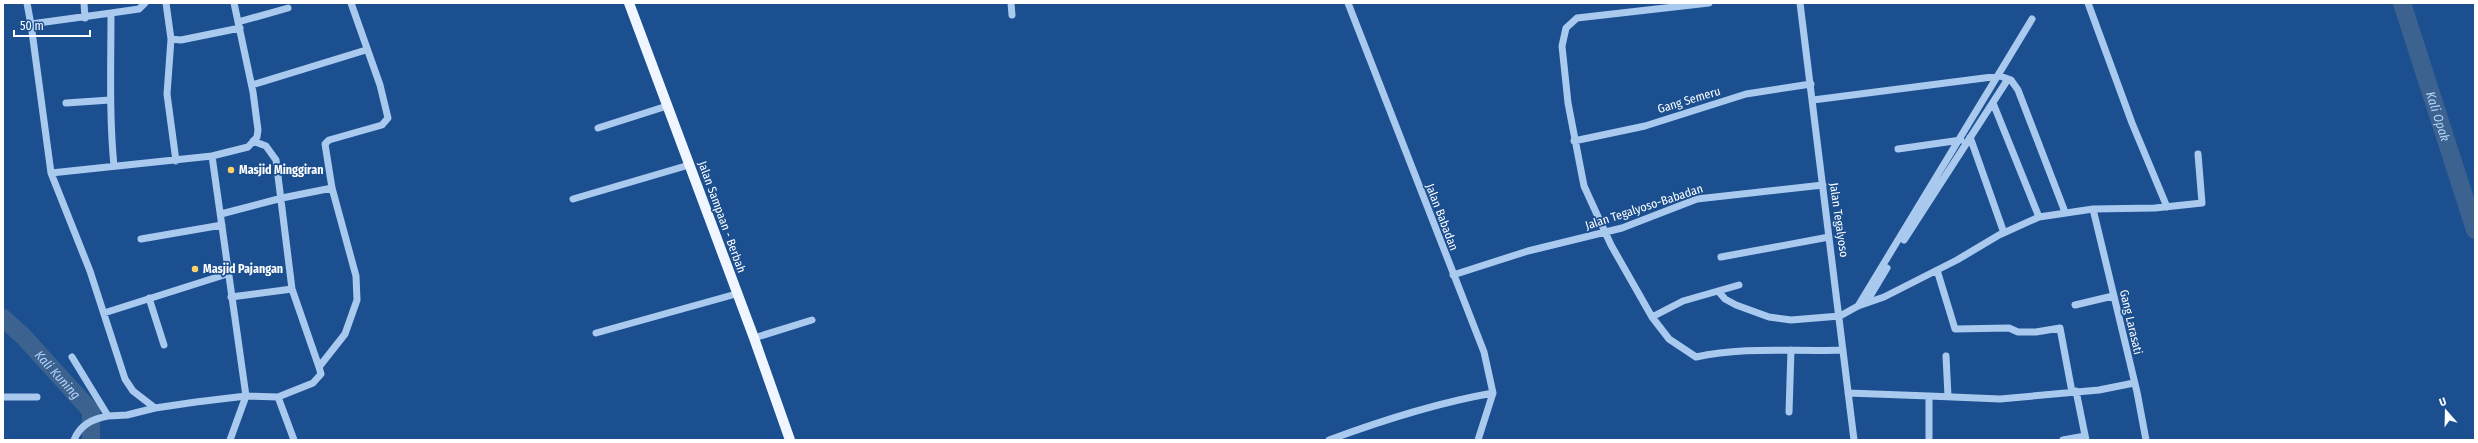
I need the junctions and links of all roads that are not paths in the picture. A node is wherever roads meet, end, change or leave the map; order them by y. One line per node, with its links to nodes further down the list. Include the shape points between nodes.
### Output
1 (27, 3): 18 (street)
2 (84, 3): 16 (street)
3 (145, 3): 14 (street, via 139,9)
4 (166, 3): 20 (street)
5 (234, 3): 19 (street)
6 (351, 3): 21 (street)
7 (629, 3): 30 (main road, Jalan Sampaan - Berbah)
8 (1011, 3): 15 (street)
9 (1348, 3): 60 (street, Jalan Babadan)
10 (1709, 3): 35 (street, via 1577,18 1566,28 1562,46)
11 (1800, 3): 24 (street, Jalan Tegalyoso)
12 (2088, 3): 47 (street, via 2132,123)
13 (288, 8): 19 (street)
14 (111, 13): 16 (street); 26 (street)
15 (1012, 15)
16 (85, 18): 18 (street)
17 (2032, 19): 22 (street)
18 (31, 25): 42 (street)
19 (239, 25): 20 (street, via 181,40); 25 (street)
20 (171, 39): 39 (street, via 167,94)
21 (366, 50): 25 (street); 44 (street, via 380,85 388,118 382,125 329,140 325,144)
22 (2000, 76): 23 (street); 27 (street); 33 (street)
23 (2008, 79): 29 (street); 49 (street, via 2018,90)
24 (1811, 84): 27 (street, Jalan Tegalyoso); 35 (street, Gang Semeru, via 1746,94 1644,126)
25 (252, 85): 34 (street, via 258,130)
26 (110, 100): 28 (street); 41 (street)
27 (1813, 100): 43 (street, Jalan Tegalyoso)
28 (66, 103)
29 (1993, 103): 32 (street); 51 (street)
30 (667, 106): 31 (street); 40 (main road, Jalan Sampaan - Berbah)
31 (598, 128)
32 (1970, 137): 54 (street); 68 (street)
33 (1960, 140): 36 (street); 70 (street)
34 (253, 141): 38 (street, via 248,147); 45 (street, via 266,146 276,160)
35 (1574, 141): 53 (street, via 1584,186)
36 (1898, 149)
37 (2198, 154): 47 (street, via 2202,203)
38 (212, 156): 39 (street); 50 (street)
39 (176, 161): 41 (street)
40 (689, 165): 46 (street); 64 (main road, Jalan Sampaan - Berbah)
41 (114, 166): 42 (street)
42 (51, 173): 71 (street)
43 (1823, 185): 53 (street, Jalan Tegalyoso-Babadan, via 1697,199); 55 (street, Jalan Tegalyoso)
44 (332, 188): 45 (street); 82 (street, via 356,276 357,300 345,334)
45 (282, 198): 50 (street); 62 (street)
46 (573, 199)
47 (2167, 207): 48 (street)
48 (2093, 209): 49 (street); 65 (street, Gang Larasati)
49 (2066, 212): 51 (street)
50 (221, 214): 52 (street)
51 (2039, 217): 54 (street)
52 (222, 225): 56 (street); 59 (street)
53 (1605, 233): 60 (street, Jalan Tegalyoso-Babadan, via 1528,252); 73 (street)
54 (2004, 233): 58 (street)
55 (1830, 237): 57 (street); 72 (street, Jalan Tegalyoso)
56 (142, 239)
57 (1722, 257)
58 (1936, 270): 68 (street, via 1884,297); 85 (street, via 1955,329 2009,328 2018,332 2036,332 2060,328)
59 (227, 274): 66 (street); 67 (street)
60 (1452, 275): 84 (street, Jalan Babadan, via 1484,352)
61 (1739, 284): 63 (street)
62 (292, 289): 66 (street); 82 (street)
63 (1719, 292): 72 (street, via 1736,305 1770,317 1791,320); 73 (street, via 1683,301)
64 (736, 294): 75 (street); 76 (main road, Jalan Sampaan - Berbah)
65 (2113, 296): 69 (street); 83 (street, Gang Larasati)
66 (231, 297): 88 (street)
67 (149, 298): 71 (street); 77 (street)
68 (1866, 303): 70 (street)
69 (2075, 305)
70 (1858, 306): 72 (street)
71 (104, 313): 93 (street, via 129,386)
72 (1840, 316): 79 (street, Jalan Tegalyoso)
73 (1652, 317): 78 (street, via 1669,339 1696,357 1750,349)
74 (812, 320): 76 (street)
75 (596, 333)
76 (754, 338): 100 (main road, Jalan Sampaan - Berbah)
77 (164, 345)
78 (1791, 350): 79 (street); 94 (street)
79 (1843, 350): 86 (street, Jalan Tegalyoso)
80 (1946, 356): 90 (street)
81 (72, 357): 95 (street)
82 (319, 367): 92 (street, via 321,374 314,383)
83 (2134, 383): 85 (street); 106 (street, Gang Larasati)
84 (1493, 392): 101 (street, via 1447,401 1385,419); 102 (street)
85 (2074, 392): 90 (street, via 1989,400); 96 (street)
86 (1848, 393): 89 (street); 103 (street, Jalan Tegalyoso)
87 (37, 396): 91 (street)
88 (246, 396): 92 (street); 93 (street); 98 (street)
89 (1929, 396): 90 (street); 104 (street)
90 (1948, 396)
91 (3, 397)
92 (278, 397): 99 (street)
93 (155, 408): 95 (street, via 143,412)
94 (1789, 412)
95 (105, 416): 97 (street, via 87,422 78,431)
96 (2086, 438): 105 (street)
97 (74, 440)
98 (230, 440)
99 (294, 440)
100 (790, 440)
101 (1329, 440)
102 (1478, 440)
103 (1854, 440)
104 (1929, 440)
105 (2063, 440)
106 (2146, 440)

